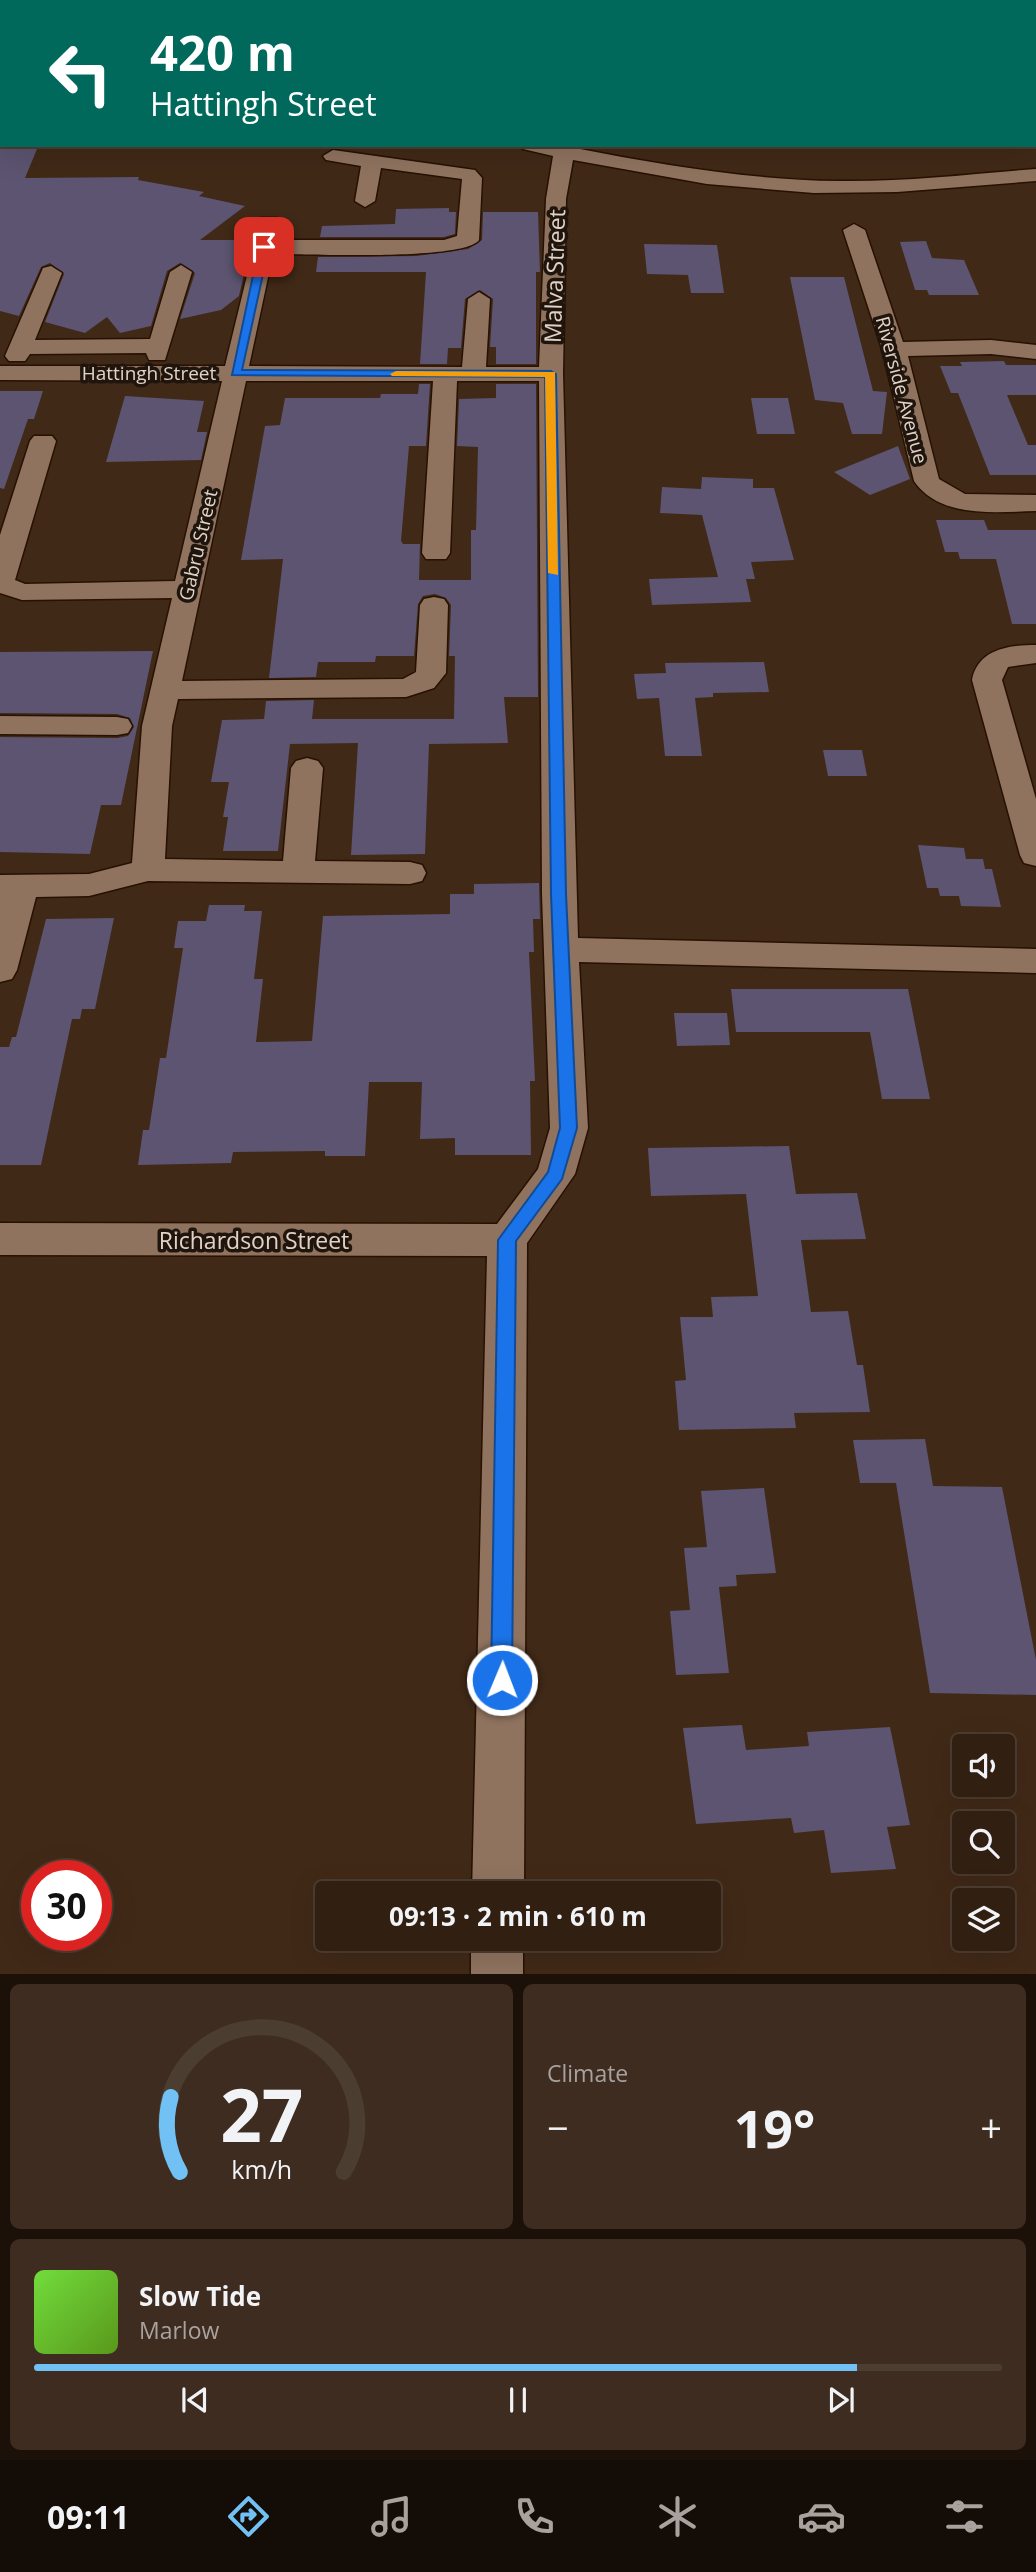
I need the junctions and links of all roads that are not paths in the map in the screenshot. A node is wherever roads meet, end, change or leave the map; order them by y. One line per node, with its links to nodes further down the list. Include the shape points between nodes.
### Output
1 (564, 149): 4 (street, via 690,174 813,187 897,186); 18 (street, Malva Street, via 556,200)
2 (333, 156): 3 (street)
3 (372, 161): 5 (street); 15 (street, Gabru Street, via 468,174 472,178 468,240 446,247 266,235)
4 (1036, 175)
5 (365, 201)
6 (854, 230): 11 (street, Riverside Avenue)
7 (181, 272): 10 (street, via 158,350)
8 (51, 273): 13 (street)
9 (479, 299): 17 (street)
10 (131, 346): 13 (street); 14 (street)
11 (894, 349): 12 (street, via 991,347); 20 (street, Riverside Avenue, via 930,485 965,501)
12 (1036, 352)
13 (13, 359): 14 (street, Hattingh Street)
14 (124, 373): 15 (street, Hattingh Street)
15 (236, 373): 16 (street, Hattingh Street); 22 (street, Gabru Street)
16 (445, 374): 17 (street, Hattingh Street); 21 (street)
17 (473, 374): 18 (street, Hattingh Street)
18 (551, 374): 34 (street, Malva Street)
19 (43, 441): 22 (street, via 1,584 22,592)
20 (1036, 503)
21 (436, 553)
22 (188, 589): 25 (street, Gabru Street)
23 (434, 605): 25 (street, via 431,673 424,682 407,688)
24 (1036, 654): 29 (street, via 994,662 987,680)
25 (164, 690): 27 (street, Gabru Street)
26 (0, 725): 27 (street)
27 (137, 726): 30 (street, Gabru Street)
28 (307, 768): 31 (street)
29 (1036, 855)
30 (148, 870): 31 (street); 33 (street, via 89,885)
31 (298, 873): 32 (street)
32 (410, 873)
33 (11, 886): 36 (street)
34 (561, 950): 35 (street); 38 (street, Malva Street, via 569,1128 565,1151 556,1174)
35 (1036, 961)
36 (0, 970)
37 (0, 1239): 38 (street, Richardson Street)
38 (507, 1240): 39 (street)
39 (498, 1881)
40 (497, 1951): 41 (street)
41 (496, 1973)

